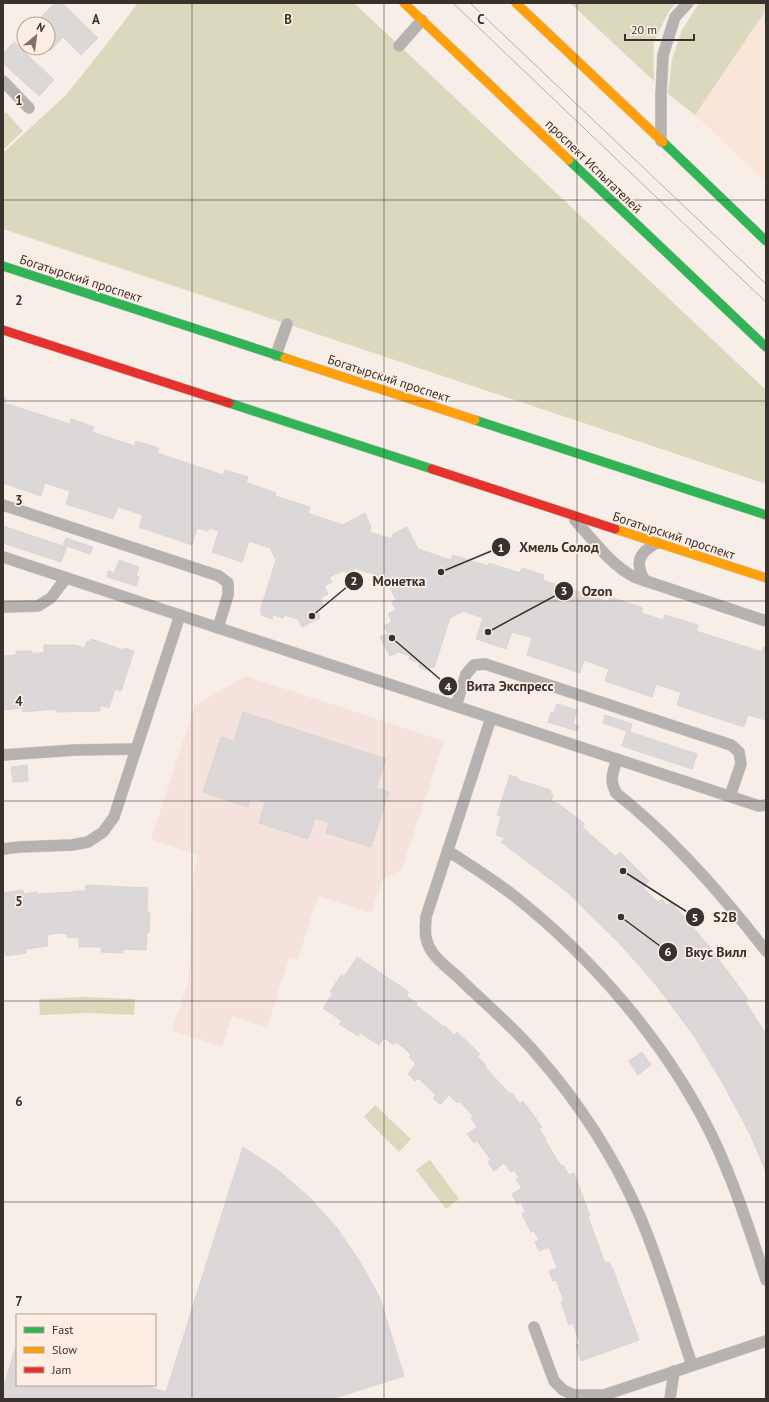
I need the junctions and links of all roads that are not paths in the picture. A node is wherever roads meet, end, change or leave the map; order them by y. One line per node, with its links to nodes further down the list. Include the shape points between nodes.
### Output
1 (404, 3): 4 (main road, проспект Испытателей)
2 (516, 3): 8 (main road)
3 (688, 3): 8 (lane, via 675,16 663,55)
4 (422, 20): 5 (lane); 13 (main road, проспект Испытателей)
5 (399, 46)
6 (3, 81): 7 (lane)
7 (29, 108)
8 (661, 141): 9 (main road)
9 (766, 241)
10 (3, 266): 14 (main road, Богатырский проспект)
11 (287, 324): 14 (lane)
12 (3, 330): 16 (main road, Богатырский проспект)
13 (766, 347)
14 (276, 355): 17 (main road, Богатырский проспект)
15 (3, 505): 26 (lane, via 219,576 228,584 228,595)
16 (570, 515): 18 (main road, Богатырский проспект); 22 (lane, via 622,570)
17 (766, 515)
18 (657, 543): 21 (main road, Богатырский проспект); 22 (lane, via 648,547 642,554 639,564 640,573)
19 (3, 557): 20 (lane)
20 (66, 578): 23 (lane, via 51,598 38,606); 24 (lane)
21 (766, 578)
22 (645, 581): 25 (lane)
23 (3, 607)
24 (180, 615): 26 (lane); 29 (lane)
25 (766, 621)
26 (218, 628): 27 (lane)
27 (456, 706): 28 (lane); 32 (lane, via 466,674 474,665 485,664 541,682 731,745 740,752 741,764)
28 (492, 718): 31 (lane); 35 (lane)
29 (136, 750): 30 (lane, via 75,750); 34 (lane, via 114,817 104,832 88,842 72,845)
30 (3, 755)
31 (617, 759): 32 (lane); 36 (lane, via 612,776 616,793 691,862 725,899)
32 (730, 796): 33 (lane, via 759,806)
33 (766, 805)
34 (3, 850)
35 (448, 851): 37 (lane, via 513,895 551,928 589,964 638,1019 689,1095 711,1134 741,1204); 40 (lane, via 426,918 425,936 433,953 503,1018 538,1056 568,1092 595,1131 639,1214)
36 (766, 951)
37 (766, 1280)
38 (534, 1327): 41 (lane, via 554,1381 562,1390 574,1395 604,1395)
39 (766, 1341): 40 (lane)
40 (692, 1365): 41 (lane)
41 (674, 1372): 42 (lane)
42 (670, 1399)

